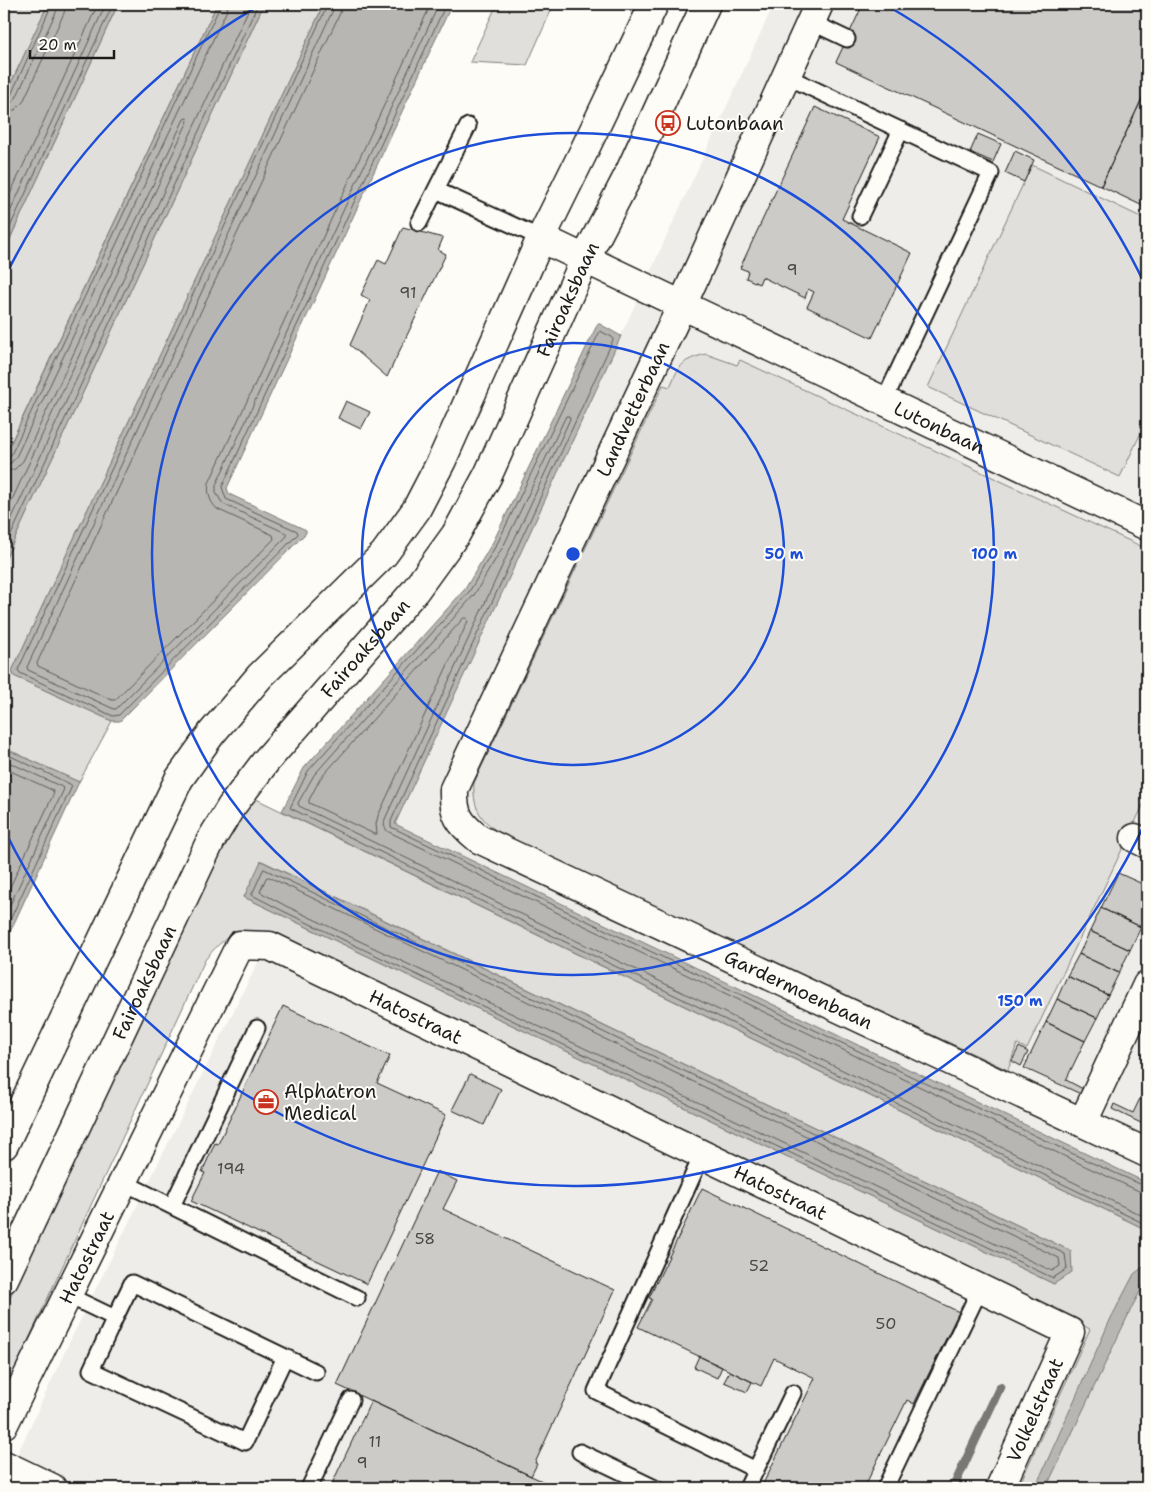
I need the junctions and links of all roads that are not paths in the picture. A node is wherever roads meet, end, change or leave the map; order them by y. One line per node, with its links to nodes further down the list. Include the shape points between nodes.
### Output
1 (654, 4): 11 (street)
2 (706, 4): 12 (street, Fairoaksbaan, via 628,178)
3 (815, 13): 4 (lane); 5 (street, Landvetterbaan)
4 (847, 39)
5 (786, 76): 7 (lane); 13 (street, Landvetterbaan)
6 (468, 126): 8 (lane)
7 (901, 130): 9 (lane); 14 (lane, via 991,173)
8 (436, 190): 10 (lane); 11 (lane)
9 (860, 216)
10 (419, 223)
11 (541, 238): 12 (street, Lutonbaan); 20 (street, via 446,452 416,510 384,554 260,676 211,734 179,779)
12 (585, 259): 13 (street, Lutonbaan); 25 (street, Fairoaksbaan, via 488,475 456,534 414,592 266,761 211,840)
13 (682, 305): 14 (street, Lutonbaan); 16 (street, Landvetterbaan, via 454,789)
14 (884, 401): 15 (street, Lutonbaan)
15 (1147, 526)
16 (456, 816): 19 (street, Gardermoenbaan, via 479,839)
17 (1147, 985): 19 (street)
18 (257, 1028): 24 (lane)
19 (1083, 1122): 21 (street, Gardermoenbaan)
20 (4, 1146)
21 (1147, 1153)
22 (702, 1155): 23 (street, Hatostraat, via 270,946 240,945); 26 (street, Hatostraat); 38 (lane, via 596,1391)
23 (123, 1182): 24 (lane); 27 (street, Hatostraat)
24 (172, 1206): 28 (lane)
25 (4, 1279)
26 (980, 1289): 30 (street, Hatostraat); 43 (lane)
27 (67, 1294): 29 (lane); 35 (street, Hatostraat)
28 (357, 1298)
29 (115, 1318): 31 (lane, via 132,1283); 31 (lane, via 91,1370 245,1442)
30 (1070, 1332): 44 (street, Volkelstraat)
31 (285, 1357): 32 (lane)
32 (316, 1372)
33 (793, 1392): 38 (lane)
34 (351, 1400): 40 (lane)
35 (4, 1424)
36 (580, 1452): 41 (lane)
37 (4, 1465): 39 (street)
38 (756, 1470): 42 (lane)
39 (52, 1488)
40 (309, 1488)
41 (655, 1488)
42 (747, 1488)
43 (885, 1488)
44 (1000, 1488)

